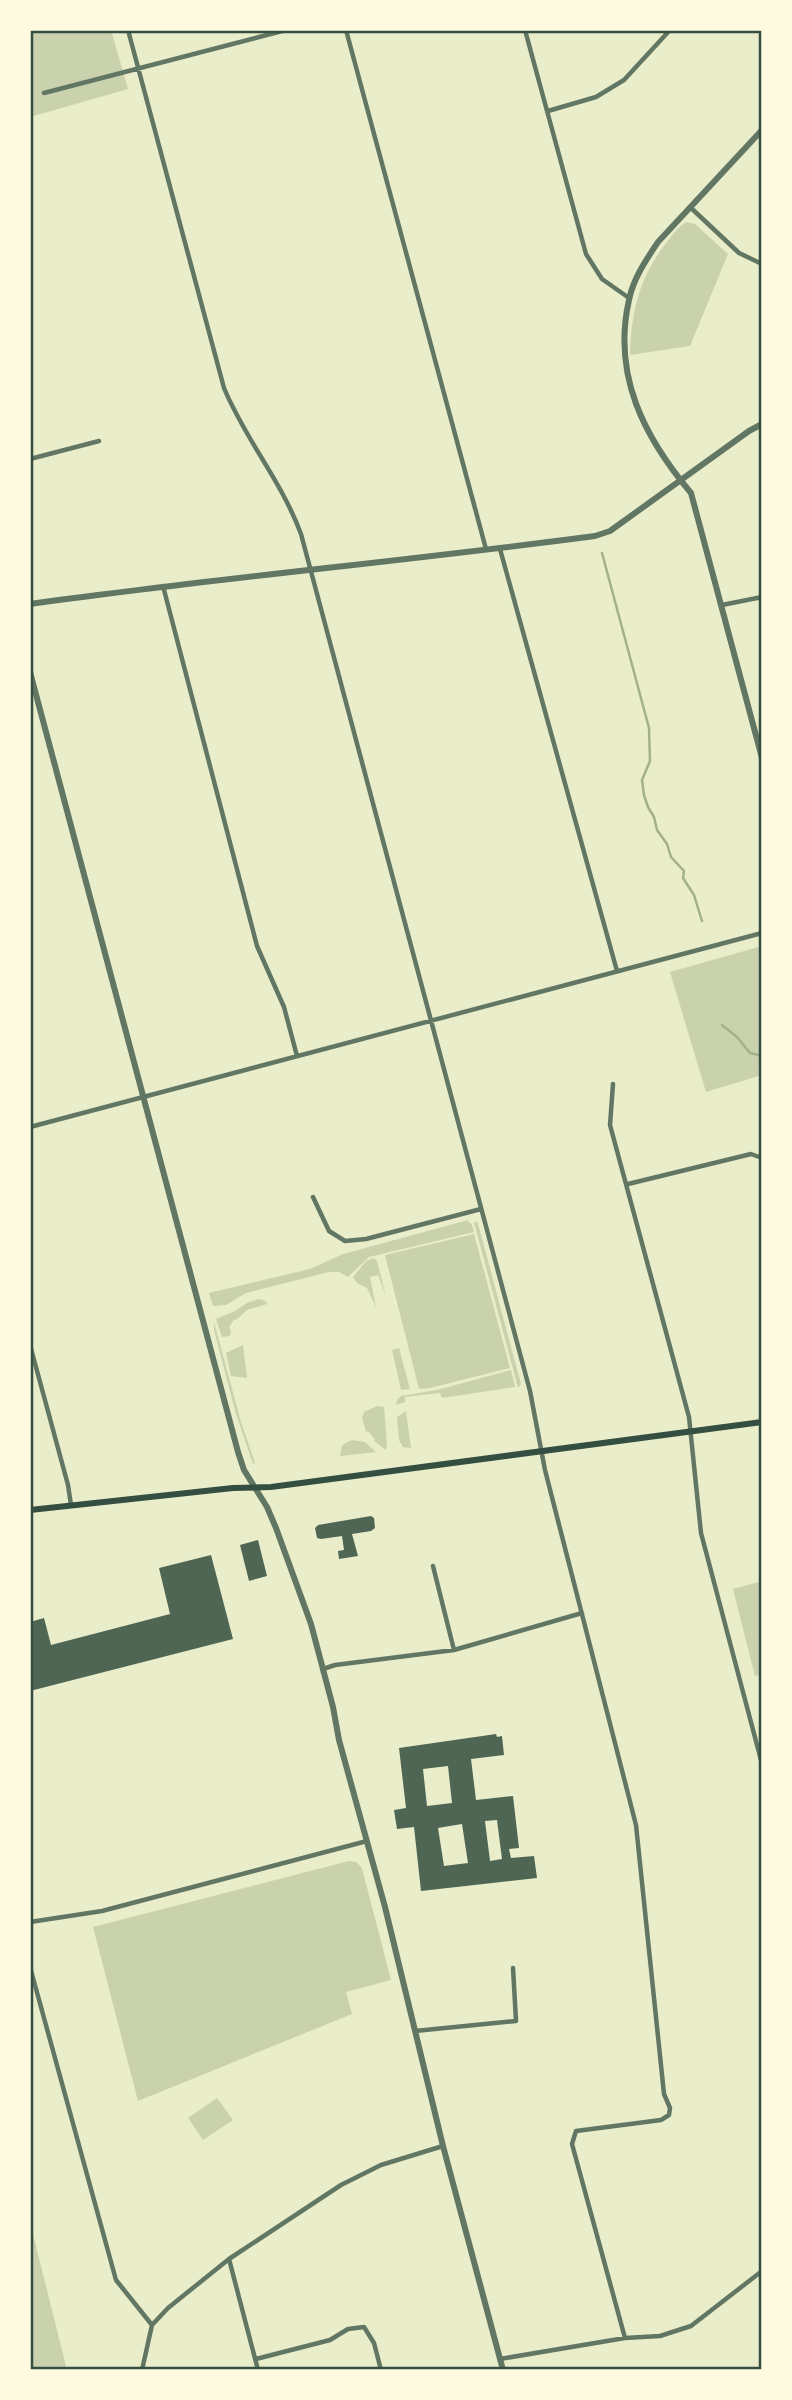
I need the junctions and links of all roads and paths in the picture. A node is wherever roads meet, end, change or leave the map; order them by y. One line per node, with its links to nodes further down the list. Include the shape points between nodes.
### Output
1 (128, 30): 6 (street)
2 (286, 30): 6 (street)
3 (346, 30): 18 (street)
4 (525, 30): 8 (street)
5 (670, 30): 8 (street, via 624,80 596,97)
6 (139, 69): 7 (street); 19 (street, via 224,388 294,513)
7 (44, 93)
8 (548, 111): 12 (street, via 586,254 602,279)
9 (762, 130): 10 (street)
10 (690, 207): 11 (street, via 739,253); 12 (street, via 658,242)
11 (762, 264)
12 (629, 298): 16 (street, via 623,349 631,386 649,434)
13 (762, 424): 16 (street)
14 (99, 441): 15 (street)
15 (30, 459)
16 (681, 481): 17 (street, via 610,531); 23 (street, via 691,493)
17 (500, 549): 18 (street); 27 (street)
18 (486, 550): 19 (street)
19 (311, 570): 20 (street); 28 (street)
20 (163, 585): 22 (street); 29 (street, via 257,946 284,1007)
21 (762, 597): 23 (street)
22 (30, 604)
23 (722, 605): 25 (street)
24 (30, 672): 31 (street)
25 (762, 758)
26 (762, 933): 27 (street)
27 (617, 971): 28 (street)
28 (430, 1020): 29 (street); 36 (street)
29 (298, 1056): 31 (street)
30 (613, 1084): 34 (street, via 610,1125)
31 (143, 1098): 32 (street); 41 (street, via 238,1452)
32 (30, 1127)
33 (762, 1158): 34 (street, via 751,1154)
34 (628, 1184): 39 (street)
35 (313, 1197): 36 (street, via 329,1231 345,1241)
36 (481, 1209): 40 (street, via 530,1391)
37 (30, 1345): 42 (street)
38 (762, 1422): 39 (main road)
39 (690, 1432): 40 (main road); 48 (street, via 701,1533)
40 (541, 1451): 41 (main road); 45 (street)
41 (254, 1488): 42 (main road); 47 (street, via 282,1543)
42 (71, 1505): 43 (main road)
43 (30, 1510)
44 (433, 1566): 46 (street)
45 (582, 1613): 46 (street); 58 (street, via 636,1825 664,2094 670,2108 661,2120 576,2131 572,2144)
46 (454, 1650): 47 (street)
47 (323, 1669): 49 (street)
48 (762, 1764)
49 (368, 1841): 50 (street, via 102,1911); 53 (street)
50 (30, 1922)
51 (30, 1966): 57 (street, via 116,2280)
52 (513, 1968): 53 (street, via 516,2021)
53 (415, 2031): 54 (street)
54 (443, 2146): 55 (street, via 382,2165 341,2185); 60 (street)
55 (229, 2259): 57 (street); 59 (street)
56 (762, 2271): 58 (street, via 691,2326 660,2336)
57 (152, 2325): 61 (street)
58 (625, 2338): 60 (street)
59 (256, 2359): 62 (street); 63 (street, via 364,2327)
60 (500, 2359): 64 (street)
61 (142, 2370)
62 (258, 2370)
63 (381, 2370)
64 (503, 2370)

